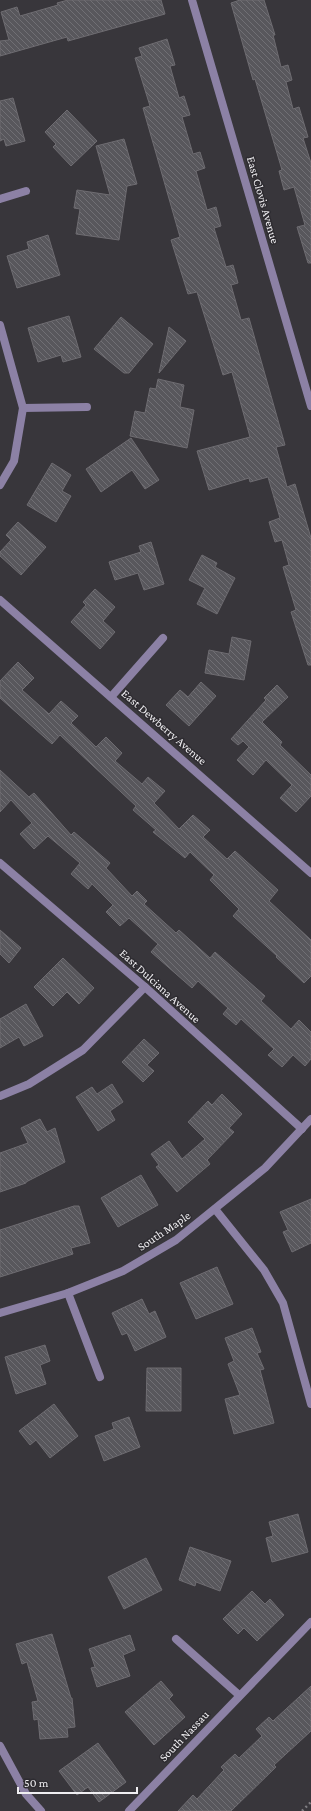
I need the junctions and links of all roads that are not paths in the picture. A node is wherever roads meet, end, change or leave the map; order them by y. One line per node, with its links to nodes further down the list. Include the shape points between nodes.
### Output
1 (192, 0): 5 (street, East Clovis Avenue)
2 (26, 191): 3 (street)
3 (0, 199)
4 (0, 325): 7 (street)
5 (311, 406)
6 (87, 407): 7 (street)
7 (23, 408): 8 (street, via 14,461)
8 (0, 485)
9 (0, 600): 11 (street, East Dewberry Avenue)
10 (163, 638): 11 (street)
11 (111, 697): 13 (street, East Dewberry Avenue)
12 (0, 863): 14 (street, East Dulciana Avenue)
13 (311, 873)
14 (145, 987): 15 (street, via 83,1050 29,1084); 17 (street, East Dulciana Avenue)
15 (0, 1096)
16 (311, 1119): 17 (street, South Maple)
17 (302, 1129): 18 (street, South Maple, via 265,1168)
18 (215, 1209): 19 (street, South Maple, via 176,1240 123,1272); 22 (street, via 264,1270 283,1303)
19 (68, 1293): 20 (street, South Maple); 21 (street)
20 (0, 1313)
21 (100, 1377)
22 (311, 1404)
23 (311, 1622): 25 (street)
24 (176, 1639): 25 (street)
25 (239, 1695): 28 (street, South Nassau)
26 (0, 1746): 27 (street, via 26,1794)
27 (41, 1811)
28 (129, 1811)

